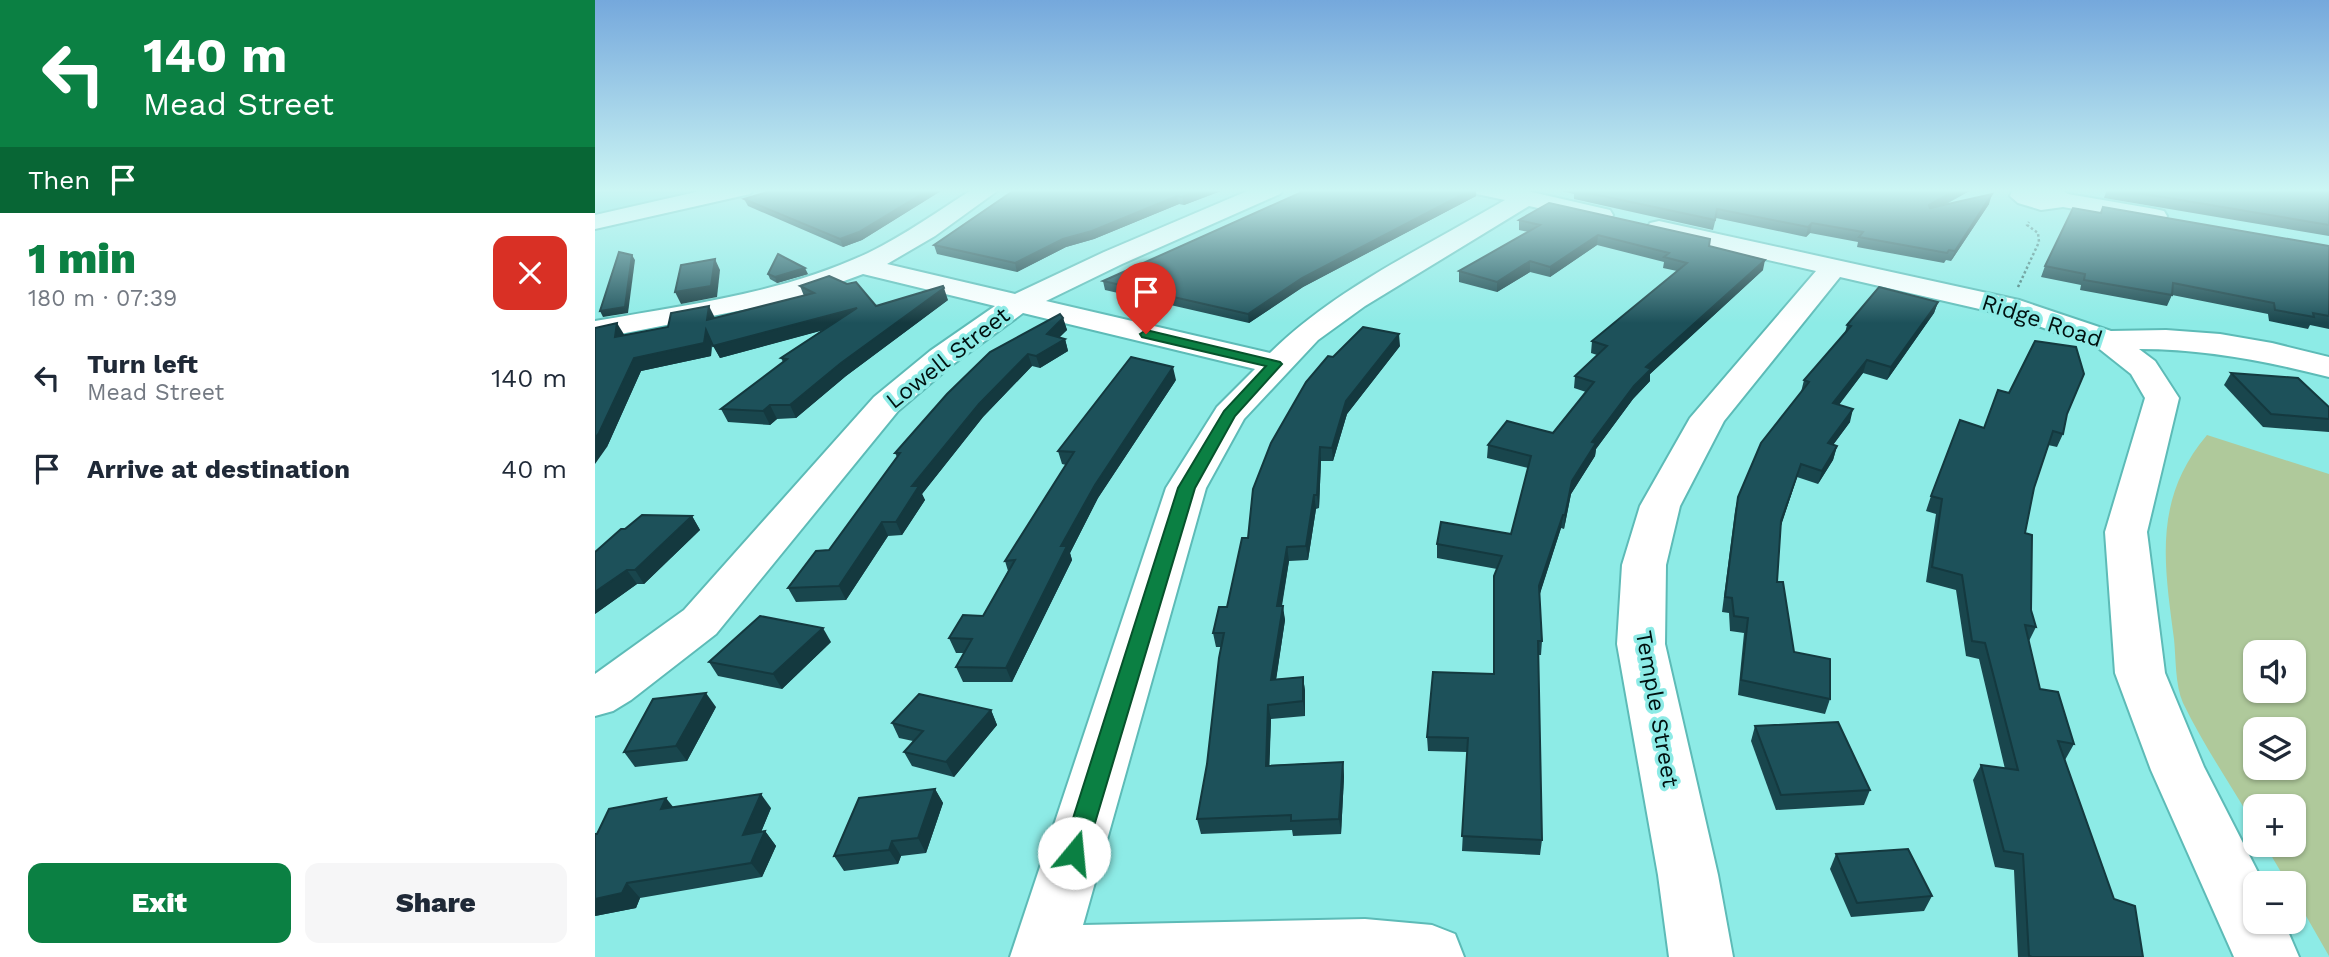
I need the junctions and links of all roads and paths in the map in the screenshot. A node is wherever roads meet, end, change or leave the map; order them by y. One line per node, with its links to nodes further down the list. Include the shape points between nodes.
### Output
1 (921, 234): 6 (street)
2 (1170, 234): 8 (street, Lowell Street)
3 (1466, 234): 12 (street, via 1355,300)
4 (1685, 234): 7 (street, Ridge Road)
5 (2038, 234): 9 (path, via 2039,242)
6 (862, 266): 8 (street); 10 (street, via 767,298)
7 (1834, 267): 9 (street, Ridge Road); 18 (street, Temple Street, via 1708,418 1660,506 1644,565 1641,644)
8 (1017, 304): 12 (street); 14 (street, Lowell Street, via 886,404 700,622)
9 (2009, 307): 11 (street, Ridge Road)
10 (595, 330)
11 (2108, 340): 13 (street, via 2200,340); 19 (street, Ridge Road, via 2144,368 2162,398 2126,532 2140,673 2178,770)
12 (1275, 364): 15 (street, via 1229,414 1187,488)
13 (2329, 367)
14 (595, 697)
15 (1042, 957)
16 (1062, 957): 17 (street, via 1365,951)
17 (1432, 957)
18 (1701, 957)
19 (2267, 957)

